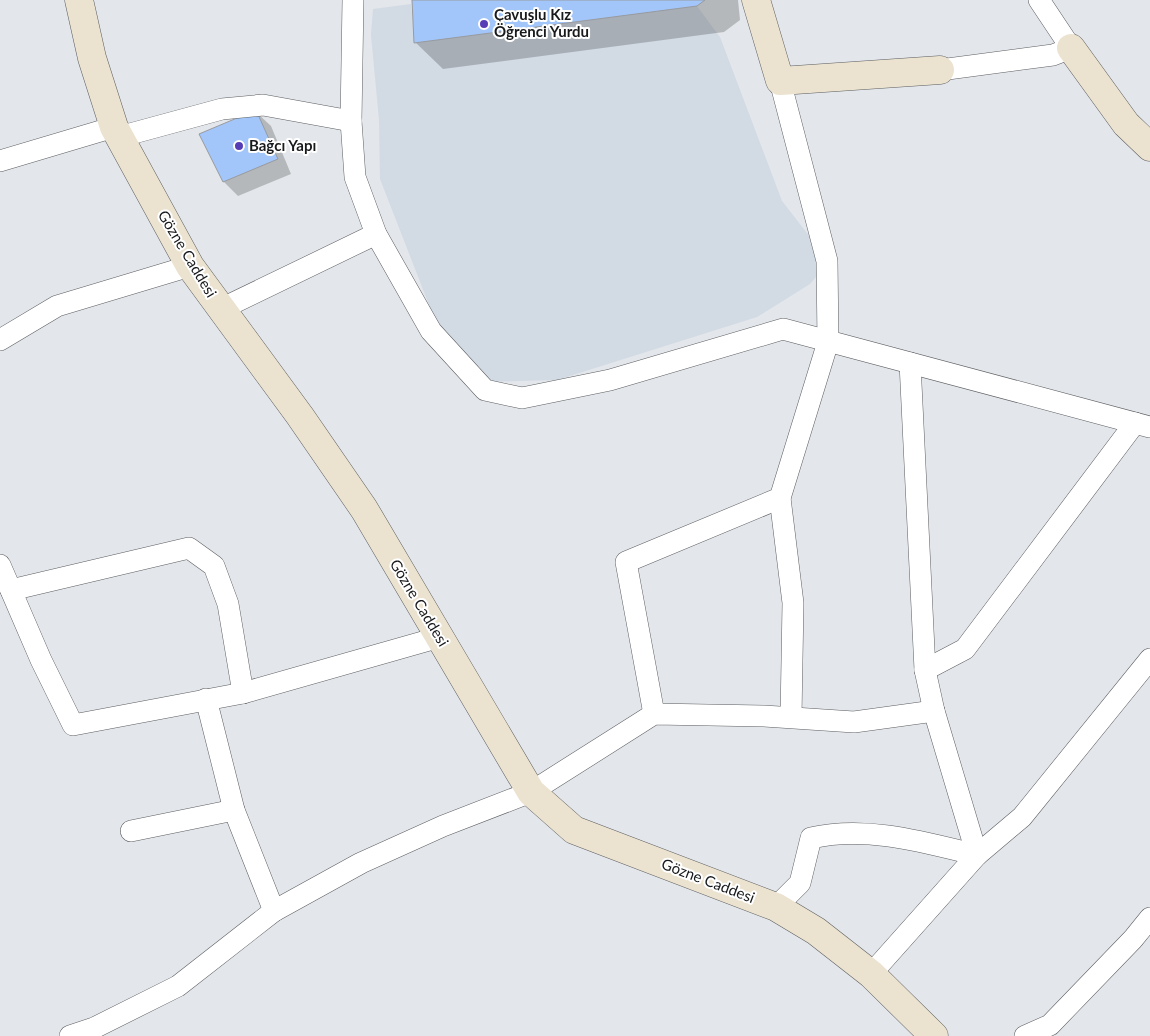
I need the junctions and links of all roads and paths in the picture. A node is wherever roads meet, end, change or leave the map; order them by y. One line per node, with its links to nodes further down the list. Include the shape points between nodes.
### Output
1 (79, 0): 9 (street, Gözne Caddesi, via 92,58)
2 (353, 0): 8 (street)
3 (756, 0): 7 (street)
4 (1047, 3): 5 (street)
5 (1072, 48): 6 (street, via 1053,55); 10 (street, via 1126,124)
6 (940, 70): 7 (street)
7 (780, 82): 16 (street, via 827,261)
8 (351, 121): 9 (street, via 263,105 222,109); 12 (street, via 355,177)
9 (116, 132): 11 (street); 13 (street, Gözne Caddesi)
10 (1150, 147)
11 (0, 161)
12 (376, 234): 14 (street); 16 (street, via 431,331 485,390 522,398 610,380 784,329)
13 (190, 266): 14 (street, Gözne Caddesi); 15 (street, via 57,306)
14 (221, 309): 21 (street, Gözne Caddesi, via 364,509)
15 (0, 340)
16 (828, 342): 17 (street); 19 (street)
17 (910, 363): 18 (street); 23 (street)
18 (1142, 425): 23 (street, via 965,649)
19 (780, 498): 27 (street, via 626,562); 28 (street, via 793,603)
20 (4, 579): 24 (street, via 189,548 214,566 228,604); 25 (street, via 73,725)
21 (440, 637): 24 (street); 29 (street, Gözne Caddesi)
22 (1150, 659): 32 (street, via 1022,817)
23 (925, 670): 26 (street)
24 (243, 693): 25 (street)
25 (206, 699): 30 (street)
26 (934, 711): 28 (street, via 854,722); 32 (street)
27 (654, 714): 28 (street); 29 (street)
28 (791, 717)
29 (531, 792): 33 (street, Gözne Caddesi, via 574,830); 34 (street, via 361,862)
30 (234, 810): 31 (street); 34 (street)
31 (131, 831)
32 (977, 855): 33 (street, via 908,838 835,832 811,838 800,883); 36 (street)
33 (776, 907): 36 (street, Gözne Caddesi, via 816,931)
34 (274, 911): 37 (street, via 178,986 94,1028)
35 (1150, 918): 39 (street, via 1134,939 1050,1025)
36 (872, 974): 38 (street, Gözne Caddesi)
37 (70, 1036)
38 (934, 1036)
39 (1025, 1036)

